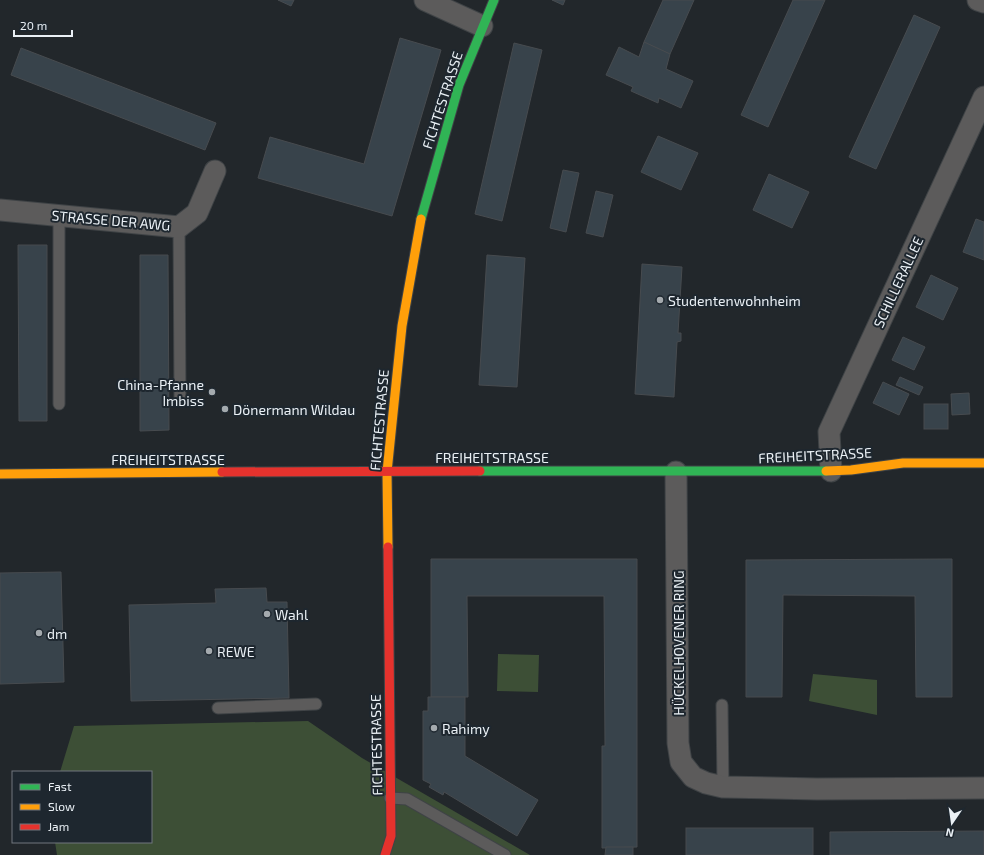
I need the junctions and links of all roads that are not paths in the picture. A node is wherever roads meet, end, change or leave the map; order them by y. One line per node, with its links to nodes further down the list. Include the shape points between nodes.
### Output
1 (425, 0): 5 (street)
2 (494, 0): 5 (street, FICHTESTRASSE)
3 (978, 0): 4 (street)
4 (984, 2)
5 (482, 26): 15 (street, FICHTESTRASSE, via 459,85 419,227 402,326)
6 (984, 98): 14 (street, SCHILLERALLEE, via 829,432)
7 (215, 171): 10 (street, STRASSE DER AWG, via 197,213)
8 (0, 210): 9 (street, STRASSE DER AWG)
9 (59, 216): 10 (street, STRASSE DER AWG); 12 (lane)
10 (179, 227): 11 (lane)
11 (180, 398)
12 (59, 404)
13 (984, 463): 14 (street, FREIHEITSTRASSE, via 903,463)
14 (831, 471): 16 (street, FREIHEITSTRASSE)
15 (387, 472): 16 (street, FREIHEITSTRASSE); 17 (street, FREIHEITSTRASSE); 23 (street, FICHTESTRASSE)
16 (676, 472): 21 (street, HÜCKELHOVENER RING, via 678,743 681,762 693,777 706,784)
17 (0, 474)
18 (316, 704): 20 (lane)
19 (722, 705): 21 (lane)
20 (218, 708)
21 (723, 787): 22 (street, HÜCKELHOVENER RING, via 817,790)
22 (984, 788)
23 (390, 798): 24 (street, FICHTESTRASSE, via 391,836); 25 (lane, via 407,800)
24 (385, 855)
25 (505, 855)

